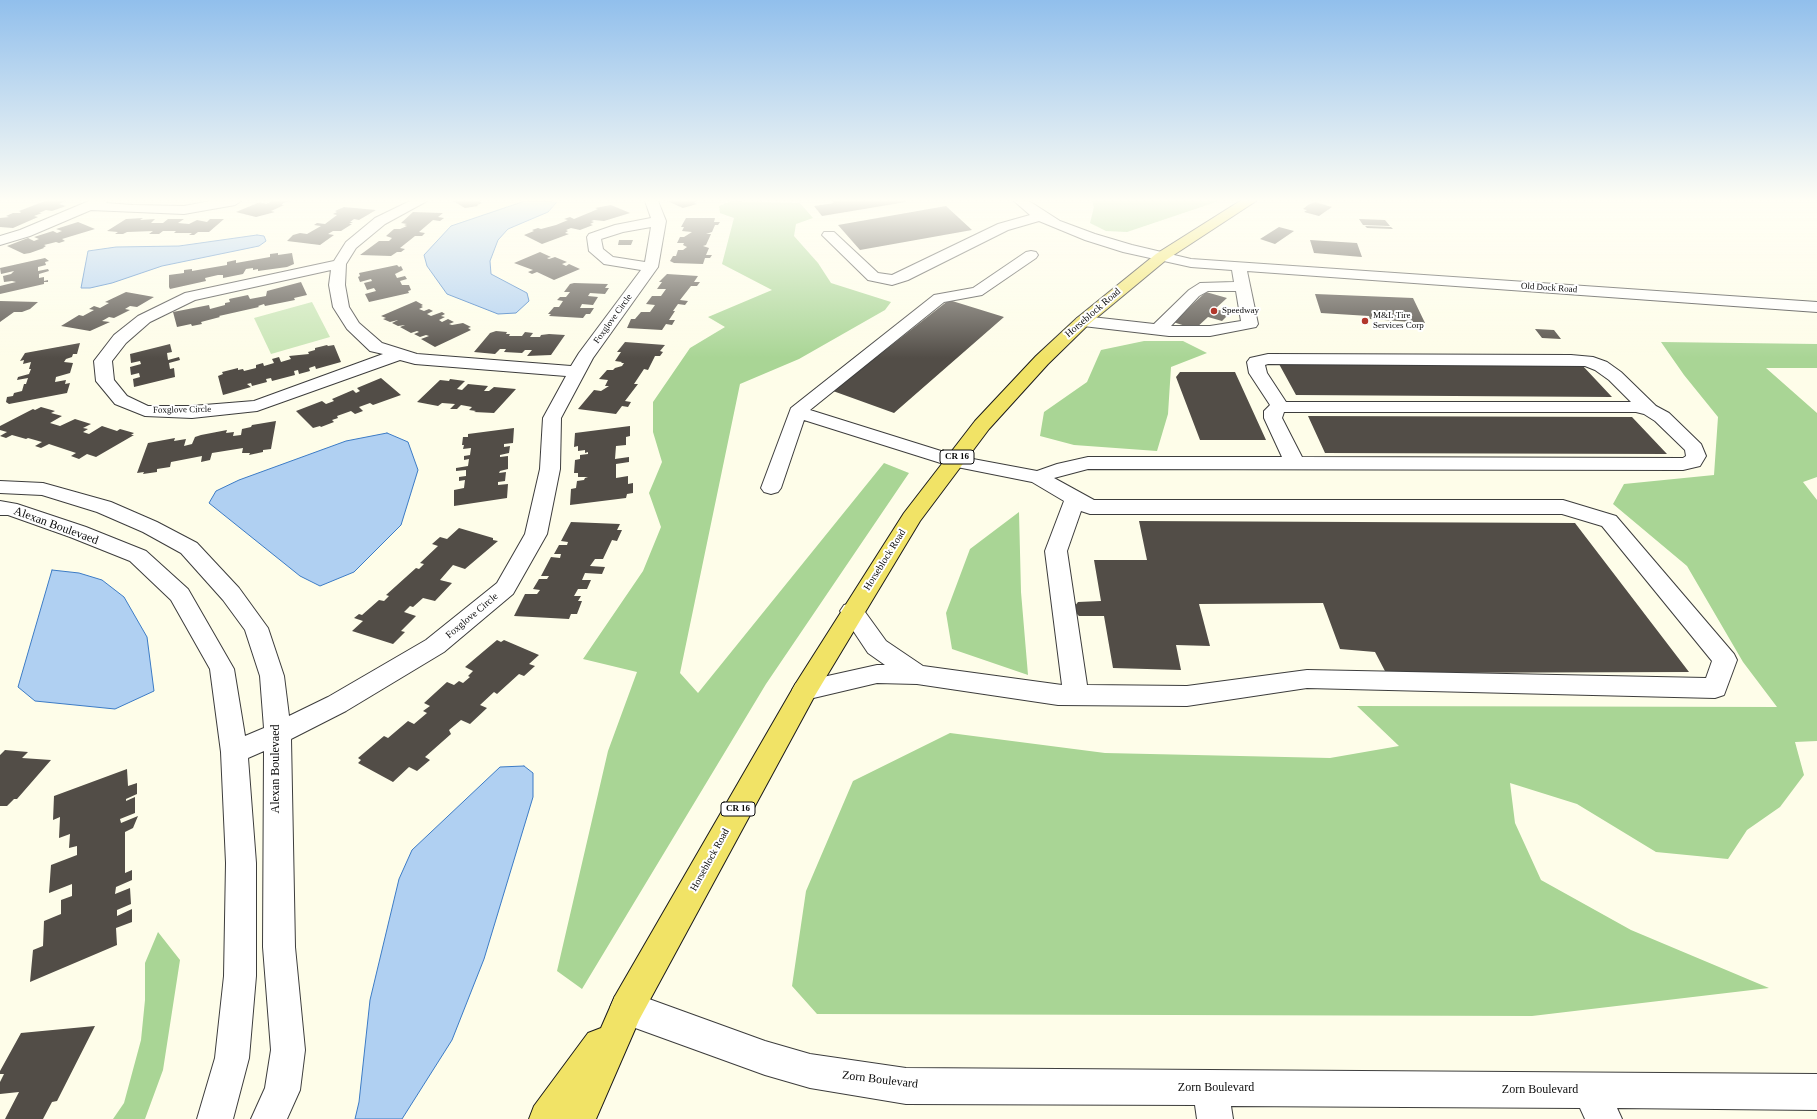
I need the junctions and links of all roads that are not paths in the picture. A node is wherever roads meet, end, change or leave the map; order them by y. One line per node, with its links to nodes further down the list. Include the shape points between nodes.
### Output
1 (346, 253): 10 (street)
2 (600, 253): 11 (street, via 608,261)
3 (653, 253): 11 (street, Foxglove Circle)
4 (848, 253): 5 (street, via 873,277 892,280)
5 (951, 253)
6 (1148, 253): 9 (street, Old Dock Road)
7 (1167, 253): 9 (main road, Horseblock Road / CR 16)
8 (1031, 255): 21 (street, via 977,292 939,298)
9 (1161, 257): 12 (street, Old Dock Road); 15 (main road, Horseblock Road / CR 16)
10 (339, 264): 17 (street, via 337,285 341,307 353,326 376,347); 17 (street, Foxglove Circle, via 190,296 144,319 120,339 103,361 105,381 121,400 145,411 192,412 257,406)
11 (651, 267): 18 (street, Foxglove Circle, via 585,357)
12 (1239, 267): 13 (street); 14 (street, Old Dock Road)
13 (1243, 288): 16 (street, via 1205,286 1194,293); 16 (street, via 1250,324 1210,331)
14 (1817, 307)
15 (1083, 321): 16 (street); 22 (main road, Horseblock Road / CR 16, via 1013,391)
16 (1158, 330)
17 (400, 354): 18 (street, via 415,359)
18 (577, 372): 33 (street, Foxglove Circle, via 552,418 550,470 536,534 505,588 435,646 337,704)
19 (1280, 407): 20 (street, via 1636,407); 20 (street, via 1258,373 1256,362 1587,361 1601,366 1615,376); 23 (street, via 1273,411 1273,418)
20 (1650, 410): 23 (street, via 1662,417 1694,448 1696,456 1693,462)
21 (797, 412): 22 (street); 26 (street)
22 (954, 461): 24 (street); 29 (main road, Horseblock Road / CR 16, via 911,518)
23 (1295, 464): 24 (street, via 1088,464 1064,468)
24 (1038, 477): 27 (street)
25 (0, 487): 33 (street, Alexan Boulevaed, via 43,489 104,508 150,527 189,548 231,594 256,628 272,676)
26 (771, 488)
27 (1075, 498): 32 (street, via 1056,551); 32 (street, via 1090,507 1563,507 1609,521 1725,660 1715,688 1307,679 1187,696)
28 (0, 508): 34 (street, Alexan Boulevaed, via 78,532 138,556 180,595 222,669)
29 (852, 611): 30 (street, via 877,647); 31 (main road, Horseblock Road / CR 16)
30 (917, 675): 31 (street, via 877,674); 32 (street, via 1058,695)
31 (805, 690): 35 (main road, Horseblock Road / CR 16)
32 (1076, 695)
33 (278, 734): 34 (street, Foxglove Circle); 40 (street, Alexan Boulevaed, via 279,947 288,1050 282,1090)
34 (234, 752): 39 (street, Alexan Boulevaed, via 241,863 240,976 232,1058)
35 (627, 1008): 37 (street, Zorn Boulevard, via 765,1058 810,1070 906,1086); 41 (main road, Horseblock Road / CR 16); 42 (main road, Horseblock Road / CR 16)
36 (1817, 1092): 38 (street, Zorn Boulevard)
37 (1212, 1104): 38 (street, Zorn Boulevard)
38 (1597, 1105)
39 (214, 1119)
40 (269, 1119)
41 (547, 1119)
42 (578, 1119)

